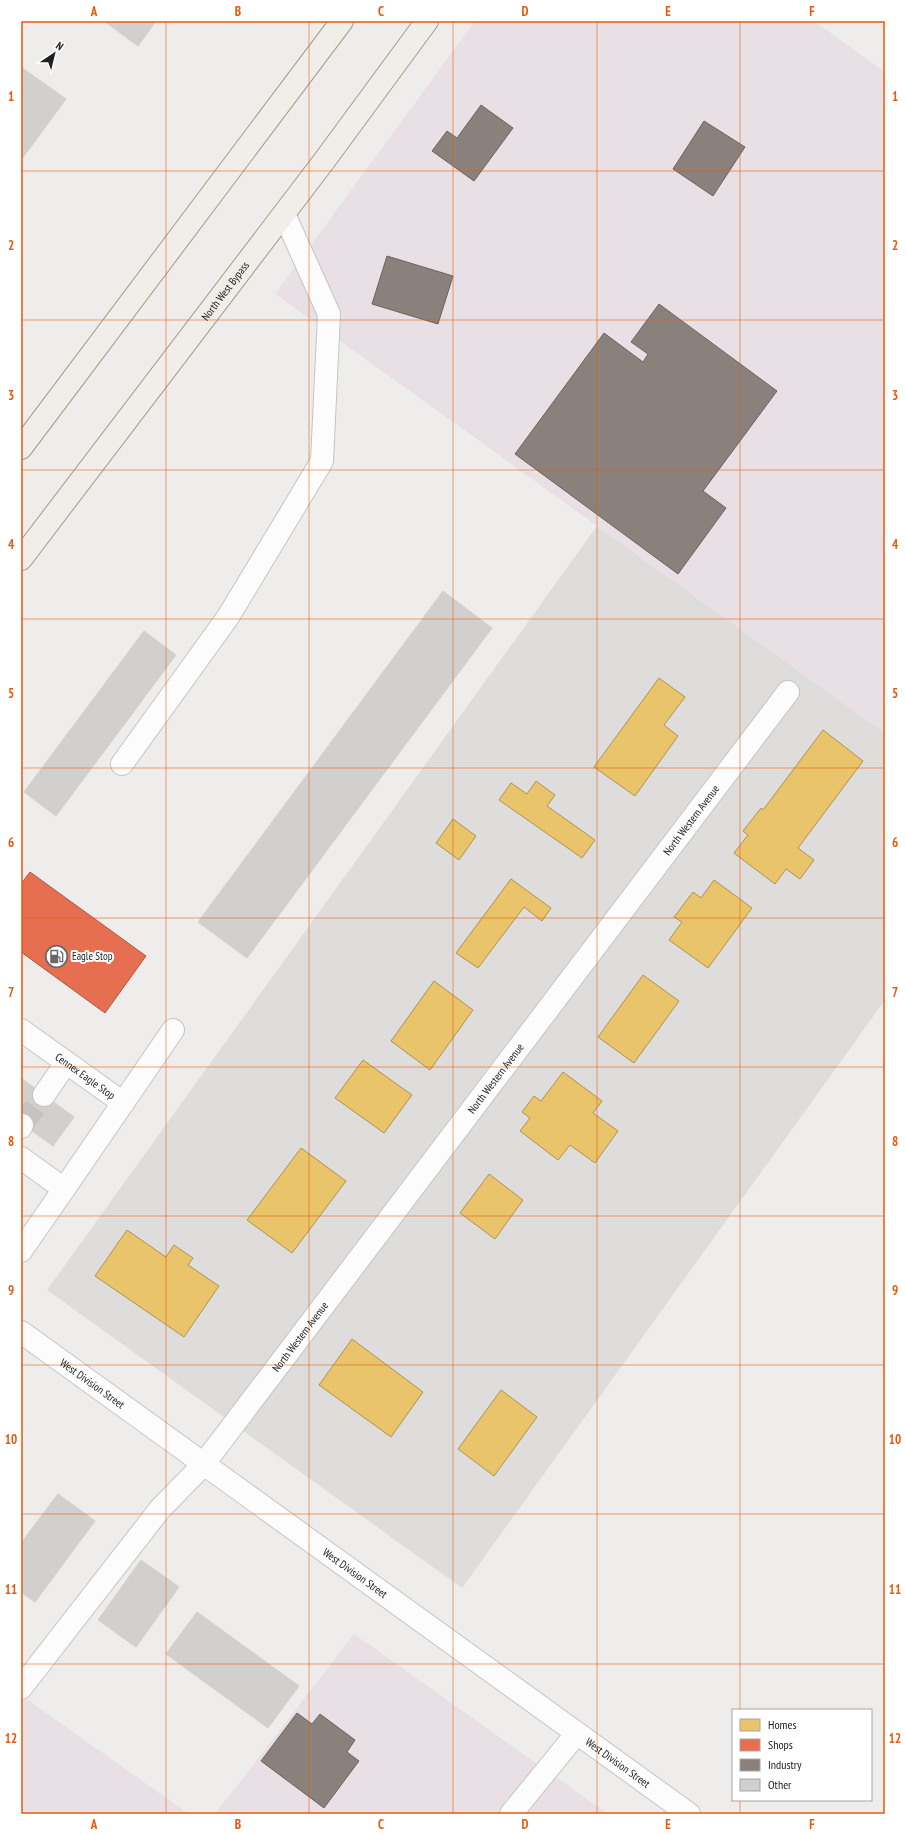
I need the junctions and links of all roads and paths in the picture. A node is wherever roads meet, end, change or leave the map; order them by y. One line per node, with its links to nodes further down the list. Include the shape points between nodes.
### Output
1 (342, 21): 4 (main road)
2 (427, 21): 3 (main road, North West Bypass)
3 (284, 214): 5 (main road, North West Bypass); 7 (street, via 329,314 322,461 228,617)
4 (21, 448)
5 (21, 559)
6 (788, 692): 17 (street, North Western Avenue)
7 (122, 764)
8 (173, 1030): 12 (street)
9 (23, 1036): 10 (street, Cennex Eagle Stop)
10 (66, 1063): 11 (street); 12 (street, Cennex Eagle Stop)
11 (44, 1096)
12 (123, 1103): 14 (street, Cennex Eagle Stop)
13 (21, 1158): 14 (street)
14 (64, 1189): 15 (street, Cennex Eagle Stop)
15 (21, 1251)
16 (21, 1332): 17 (street, West Division Street)
17 (203, 1465): 18 (street, North Western Avenue, via 160,1509); 19 (street, West Division Street)
18 (21, 1688)
19 (577, 1733): 20 (street); 21 (street, West Division Street)
20 (511, 1814)
21 (689, 1814)

